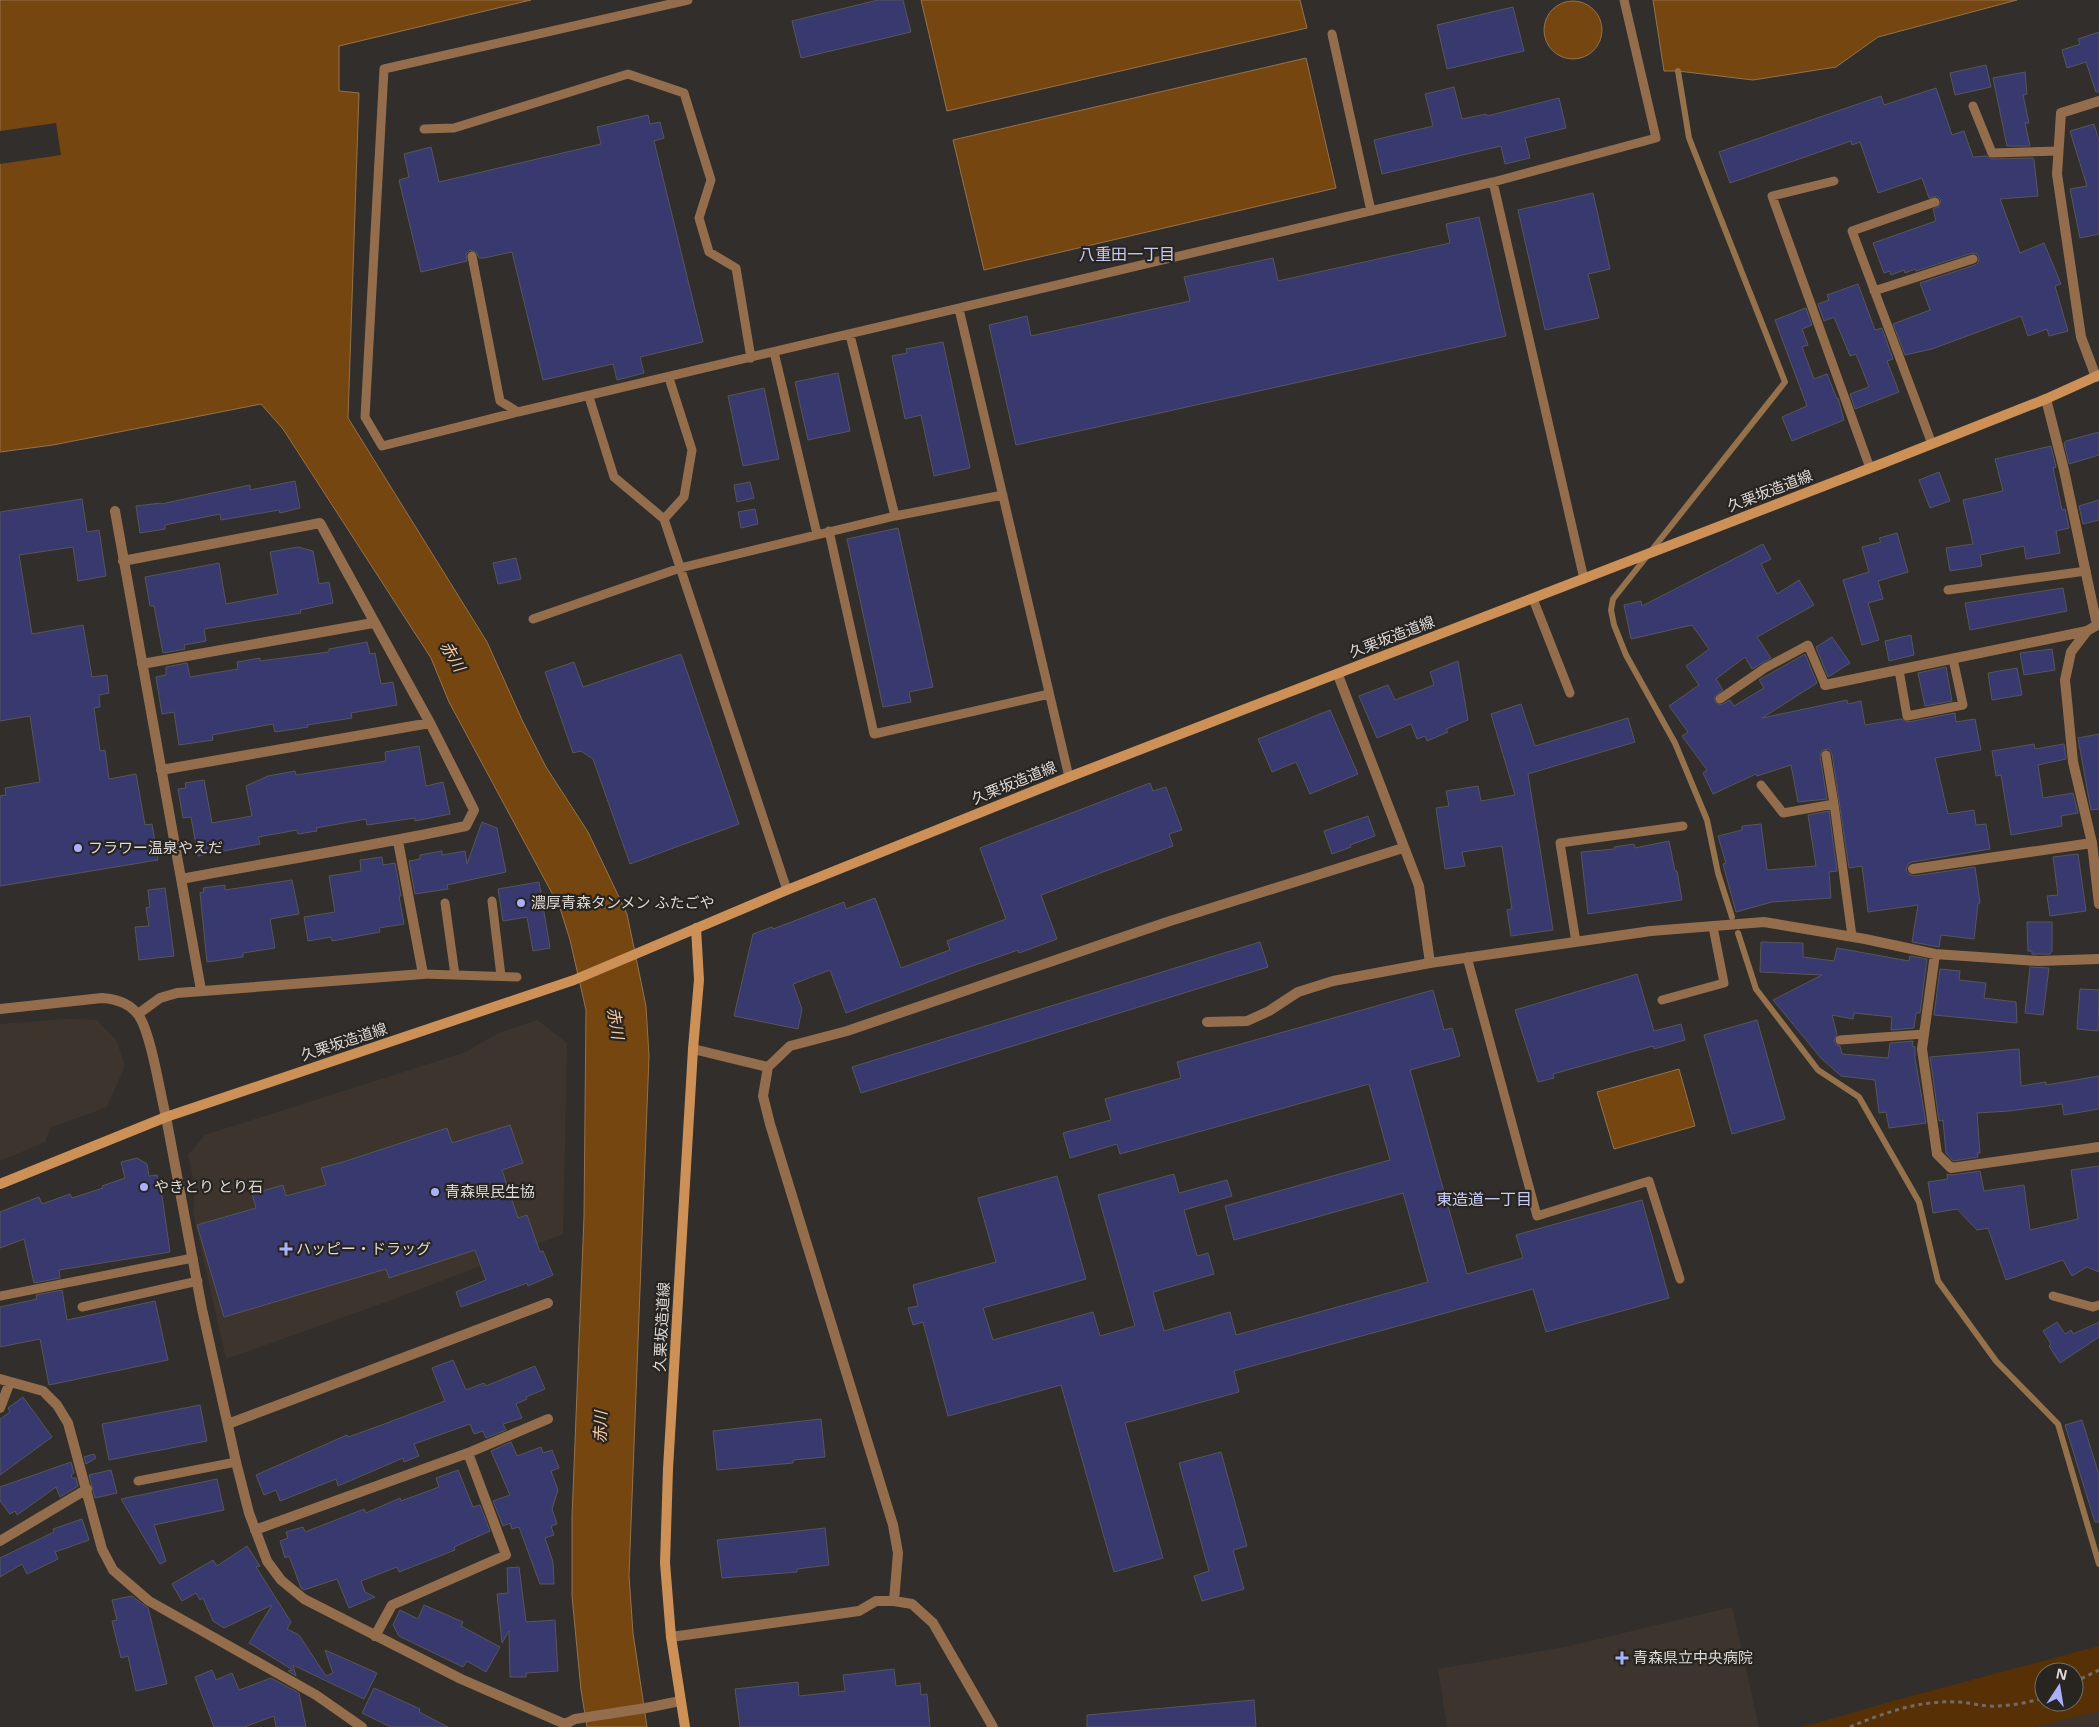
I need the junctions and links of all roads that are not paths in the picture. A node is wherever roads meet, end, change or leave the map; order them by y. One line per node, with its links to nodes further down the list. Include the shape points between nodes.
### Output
1 (688, 0): 23 (lane, via 384,69 365,417 382,446)
2 (1624, 0): 9 (lane, via 1656,138)
3 (1332, 34): 11 (lane)
4 (2099, 101): 7 (street, via 2061,113)
5 (1973, 106): 7 (lane, via 1992,153)
6 (424, 129): 18 (lane, via 454,128 628,74 684,93 711,180 699,218 709,252 736,268)
7 (2058, 151): 19 (street, via 2056,174 2081,337)
8 (1834, 181): 25 (lane, via 1772,196)
9 (1493, 182): 11 (lane); 35 (lane)
10 (1935, 202): 14 (lane, via 1852,231)
11 (1371, 210): 15 (lane)
12 (472, 256): 23 (lane, via 500,402)
13 (1973, 259): 14 (lane)
14 (1874, 290): 24 (lane)
15 (959, 308): 16 (lane); 26 (lane)
16 (850, 335): 17 (lane); 28 (lane)
17 (774, 352): 18 (lane); 31 (lane)
18 (751, 358): 20 (lane)
19 (2097, 376): 22 (main road, 久栗坂造道線)
20 (669, 378): 21 (lane); 29 (lane, via 692,450 684,496)
21 (589, 397): 23 (lane); 29 (lane, via 614,477)
22 (2046, 399): 24 (main road, 久栗坂造道線); 34 (street)
23 (518, 412)
24 (1932, 444): 25 (main road, 久栗坂造道線)
25 (1870, 468): 35 (main road, 久栗坂造道線)
26 (1003, 495): 28 (lane); 47 (lane)
27 (114, 511): 32 (street)
28 (894, 516): 30 (lane)
29 (664, 519): 33 (lane)
30 (829, 531): 31 (lane); 47 (lane, via 874,734)
31 (818, 534): 33 (lane)
32 (123, 561): 39 (street, via 320,523); 42 (street)
33 (680, 568): 38 (lane); 61 (lane)
34 (2086, 571): 36 (lane); 40 (street, via 2097,625)
35 (1584, 579): 37 (main road, 久栗坂造道線)
36 (1948, 590)
37 (1533, 599): 44 (main road, 久栗坂造道線); 46 (lane)
38 (533, 619)
39 (374, 623): 42 (street); 49 (street)
40 (2088, 632): 41 (street); 57 (street, via 2070,652 2065,680 2073,762)
41 (1953, 659): 43 (street); 43 (lane, via 1963,705 1907,716)
42 (142, 664): 51 (street)
43 (1899, 670): 45 (street)
44 (1338, 674): 52 (main road, 久栗坂造道線); 58 (street)
45 (1825, 685): 48 (lane, via 1808,645 1765,668)
46 (1570, 693)
47 (1049, 694): 52 (lane)
48 (1720, 699)
49 (430, 723): 51 (street); 56 (street, via 474,810 466,826)
50 (1826, 755): 54 (lane)
51 (161, 770): 60 (street)
52 (1069, 778): 61 (main road, 久栗坂造道線)
53 (1761, 785): 54 (lane, via 1783,812)
54 (1834, 804): 67 (lane)
55 (1683, 826): 68 (lane, via 1560,843)
56 (398, 841): 60 (street); 73 (street)
57 (2092, 844): 59 (street); 64 (street)
58 (1403, 848): 72 (street, via 1419,886); 85 (street, via 790,1046)
59 (1913, 869)
60 (181, 879): 77 (street)
61 (788, 890): 66 (main road, 久栗坂造道線)
62 (492, 901): 75 (lane)
63 (445, 903): 74 (lane)
64 (2099, 904)
65 (1713, 927): 67 (street, via 1764,922); 68 (street); 78 (lane, via 1724,983)
66 (696, 928): 84 (main road, 久栗坂造道線, via 699,980); 86 (main road, 久栗坂造道線, via 574,980)
67 (1852, 936): 69 (street)
68 (1576, 942): 70 (street)
69 (1935, 954): 71 (street, via 2040,961); 82 (street)
70 (1467, 958): 72 (street); 90 (lane, via 1537,1216 1649,1181)
71 (2099, 959)
72 (1430, 963): 81 (street, via 1333,981 1298,992 1247,1021)
73 (422, 974): 74 (lane); 77 (street)
74 (454, 975): 75 (lane)
75 (500, 976): 76 (lane)
76 (516, 976)
77 (201, 990): 80 (street, via 168,994)
78 (1662, 1000)
79 (0, 1009): 80 (street, via 102,998 121,1002)
80 (138, 1014): 86 (street, via 147,1035)
81 (1208, 1022)
82 (1924, 1034): 83 (lane); 87 (street, via 1922,1048 1937,1154 1951,1168)
83 (1840, 1040)
84 (692, 1049): 85 (street); 109 (main road, 久栗坂造道線, via 668,1469 665,1563)
85 (768, 1067): 107 (street, via 763,1096 770,1124 893,1525 898,1554)
86 (166, 1117): 88 (main road, 久栗坂造道線); 89 (street)
87 (2099, 1147)
88 (0, 1184)
89 (193, 1258): 91 (street); 92 (lane)
90 (1680, 1279)
91 (198, 1281): 96 (lane); 100 (street)
92 (0, 1296)
93 (2053, 1296): 95 (lane, via 2093,1307)
94 (548, 1303): 100 (street)
95 (2099, 1304)
96 (82, 1307)
97 (5, 1381): 98 (street); 104 (street, via 43,1391 57,1404 68,1423)
98 (0, 1408)
99 (548, 1419): 101 (street)
100 (228, 1424): 102 (street)
101 (468, 1453): 105 (street); 108 (street, via 506,1555 392,1605)
102 (236, 1462): 103 (lane); 105 (street)
103 (138, 1481)
104 (87, 1489): 106 (street); 112 (street, via 102,1549 113,1570 150,1601 316,1695)
105 (255, 1530): 108 (street, via 266,1561 292,1590)
106 (0, 1541)
107 (894, 1601): 109 (street, via 876,1601 859,1611); 114 (street, via 912,1604 934,1623)
108 (375, 1636): 111 (street, via 461,1680)
109 (671, 1637): 110 (main road, 久栗坂造道線)
110 (680, 1701): 111 (street); 113 (main road, 久栗坂造道線)
111 (569, 1723)
112 (362, 1727)
113 (685, 1727)
114 (993, 1727)

